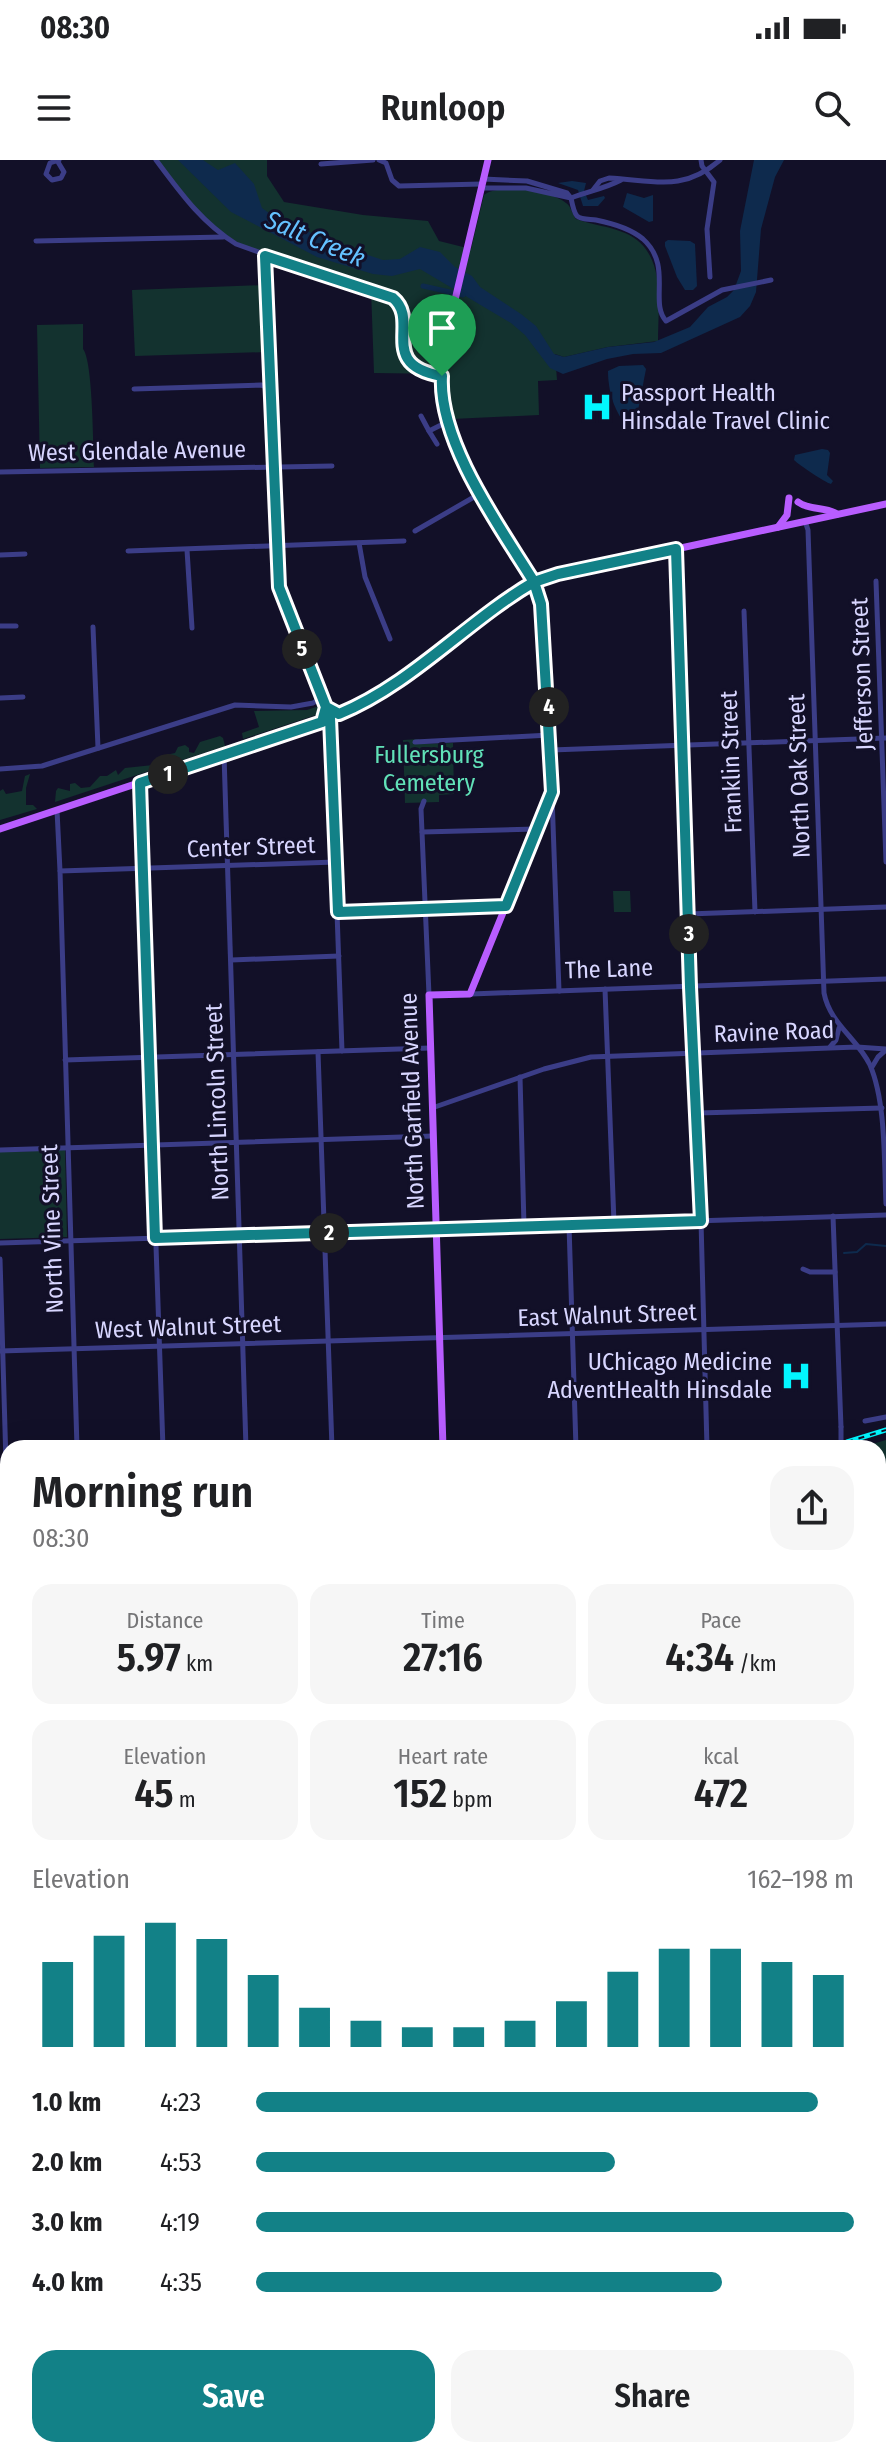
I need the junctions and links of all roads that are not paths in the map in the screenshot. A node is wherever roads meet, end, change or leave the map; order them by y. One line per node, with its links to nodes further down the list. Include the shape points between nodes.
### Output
1 (156, 160): 10 (street, via 192,209)
2 (376, 160): 6 (street); 8 (street, via 386,163 399,186)
3 (488, 160): 8 (main road)
4 (701, 160): 7 (street)
5 (720, 160): 7 (street)
6 (321, 164)
7 (706, 171): 9 (street, via 683,182 621,180); 13 (street, via 713,185 707,229)
8 (482, 184): 9 (street, via 527,181); 15 (main road)
9 (571, 198): 14 (street, via 577,216 630,231 650,247 660,268 661,313 666,321 734,286)
10 (224, 236): 11 (street); 12 (street)
11 (36, 241)
12 (265, 256): 15 (street, via 393,298 402,311 408,359 422,372); 16 (street)
13 (710, 277)
14 (771, 280)
15 (442, 376): 19 (main road)
16 (271, 388): 17 (street); 22 (street)
17 (134, 389)
18 (421, 416): 20 (street)
19 (447, 422): 20 (street); 25 (main road)
20 (429, 431): 21 (street)
21 (437, 444)
22 (275, 465): 23 (street, West Glendale Avenue); 24 (street, West Glendale Avenue); 35 (street)
23 (332, 466)
24 (0, 472)
25 (481, 493): 32 (street); 42 (main road)
26 (789, 498): 31 (main road, via 787,515)
27 (798, 502): 29 (main road)
28 (886, 504): 29 (main road)
29 (837, 514): 30 (main road)
30 (805, 521): 31 (main road); 58 (street, North Oak Street)
31 (778, 527): 36 (main road)
32 (415, 531)
33 (404, 541): 34 (street)
34 (359, 543): 35 (street); 48 (street, via 363,572)
35 (277, 546): 37 (street); 51 (street, via 279,590)
36 (676, 549): 42 (main road); 61 (street)
37 (187, 550): 38 (street); 47 (street)
38 (128, 551)
39 (25, 554): 40 (street)
40 (0, 555)
41 (876, 581): 57 (street, Jefferson Street)
42 (534, 582): 53 (main road, via 391,686); 56 (main road, via 541,604)
43 (744, 611): 60 (street, Franklin Street)
44 (0, 626): 45 (street)
45 (16, 626)
46 (93, 627): 62 (street)
47 (192, 628)
48 (390, 639)
49 (23, 697): 50 (street)
50 (0, 698)
51 (321, 698): 52 (street); 62 (street, via 291,707 235,705)
52 (326, 707): 53 (street); 55 (street)
53 (339, 714): 54 (main road)
54 (330, 718): 55 (main road); 73 (street)
55 (322, 722): 64 (main road)
56 (550, 735): 59 (street); 63 (main road)
57 (884, 738): 58 (street); 74 (street, Jefferson Street)
58 (815, 741): 60 (street); 81 (street, North Oak Street)
59 (415, 742)
60 (749, 743): 61 (street); 83 (street, Franklin Street)
61 (683, 745): 63 (street); 84 (street)
62 (98, 748): 65 (street, via 37,768)
63 (551, 750): 67 (main road)
64 (224, 755): 66 (main road); 75 (street, North Lincoln Street)
65 (0, 769)
66 (140, 783): 69 (main road); 76 (street)
67 (552, 792): 71 (main road); 91 (street)
68 (424, 801): 72 (street, North Garfield Avenue)
69 (57, 810): 70 (main road); 77 (street)
70 (0, 829)
71 (536, 829): 72 (street); 78 (main road)
72 (422, 832): 80 (street, North Garfield Avenue)
73 (336, 862): 75 (street, Center Street); 82 (street)
74 (886, 862)
75 (227, 866): 76 (street, Center Street); 86 (street, North Lincoln Street)
76 (143, 868): 77 (street, Center Street); 104 (street)
77 (60, 871): 105 (street, North Vine Street)
78 (506, 906): 80 (street); 92 (main road)
79 (886, 907): 81 (street)
80 (425, 909): 82 (street); 93 (street, North Garfield Avenue)
81 (821, 909): 83 (street); 88 (street, North Oak Street)
82 (338, 912): 85 (street)
83 (755, 912): 84 (street)
84 (688, 914): 89 (street)
85 (339, 956): 86 (street); 99 (street)
86 (231, 960): 102 (street, North Lincoln Street)
87 (886, 979): 88 (street, The Lane)
88 (823, 982): 89 (street, The Lane); 94 (street, North Oak Street)
89 (690, 987): 90 (street, The Lane); 101 (street)
90 (605, 989): 91 (street, The Lane); 103 (street)
91 (559, 991): 92 (street, The Lane)
92 (470, 994): 93 (main road, The Lane)
93 (429, 995): 96 (main road, North Garfield Avenue)
94 (839, 1027): 95 (street, North Oak Street); 97 (street)
95 (857, 1047): 97 (street, Ravine Road); 98 (street, Ravine Road); 106 (street, North Oak Street)
96 (430, 1048): 99 (street); 108 (main road, North Garfield Avenue)
97 (829, 1048): 101 (street, Ravine Road)
98 (886, 1050): 106 (street)
99 (342, 1051): 100 (street)
100 (318, 1052): 102 (street); 112 (street)
101 (694, 1052): 103 (street, Ravine Road); 110 (street)
102 (234, 1055): 104 (street); 113 (street, North Lincoln Street)
103 (607, 1056): 107 (street, Ravine Road); 121 (street)
104 (149, 1057): 105 (street); 114 (street)
105 (65, 1060): 115 (street, North Vine Street)
106 (872, 1068): 109 (street, North Oak Street)
107 (520, 1077): 108 (street, Ravine Road); 123 (street)
108 (432, 1108): 111 (main road, North Garfield Avenue)
109 (882, 1108): 110 (street); 117 (street, North Oak Street)
110 (697, 1113): 120 (street)
111 (433, 1136): 112 (street); 124 (main road, North Garfield Avenue)
112 (321, 1139): 113 (street); 125 (street)
113 (236, 1142): 114 (street); 126 (street, North Lincoln Street)
114 (152, 1145): 115 (street); 127 (street)
115 (68, 1147): 116 (street); 128 (street, North Vine Street)
116 (0, 1150)
117 (886, 1204)
118 (886, 1215): 119 (street)
119 (833, 1216): 120 (street); 132 (street)
120 (701, 1221): 121 (street); 135 (street)
121 (614, 1223): 122 (street)
122 (569, 1225): 123 (street); 136 (street)
123 (524, 1226): 124 (street)
124 (436, 1229): 125 (street); 137 (main road, North Garfield Avenue)
125 (324, 1233): 126 (street); 138 (street)
126 (239, 1235): 127 (street); 139 (street, North Lincoln Street)
127 (155, 1238): 128 (street); 140 (street)
128 (71, 1241): 129 (street); 141 (street, North Vine Street)
129 (0, 1243)
130 (0, 1259): 142 (street)
131 (803, 1269): 132 (street)
132 (835, 1272): 134 (street)
133 (886, 1324): 134 (street, East Walnut Street)
134 (837, 1325): 135 (street, East Walnut Street); 153 (street, bridge)
135 (704, 1330): 136 (street, East Walnut Street); 152 (street)
136 (572, 1334): 137 (street, East Walnut Street); 151 (street)
137 (440, 1338): 138 (street, East Walnut Street); 150 (main road, North Garfield Avenue)
138 (328, 1341): 139 (street, West Walnut Street); 149 (street)
139 (243, 1344): 140 (street, West Walnut Street); 148 (street, North Lincoln Street)
140 (160, 1346): 141 (street, West Walnut Street); 147 (street)
141 (74, 1349): 142 (street, West Walnut Street); 146 (street, North Vine Street)
142 (1, 1351): 145 (street)
143 (886, 1417): 144 (street)
144 (865, 1421)
145 (4, 1440)
146 (77, 1440)
147 (163, 1440)
148 (246, 1440)
149 (332, 1440)
150 (443, 1440)
151 (576, 1440)
152 (707, 1440)
153 (841, 1440)

